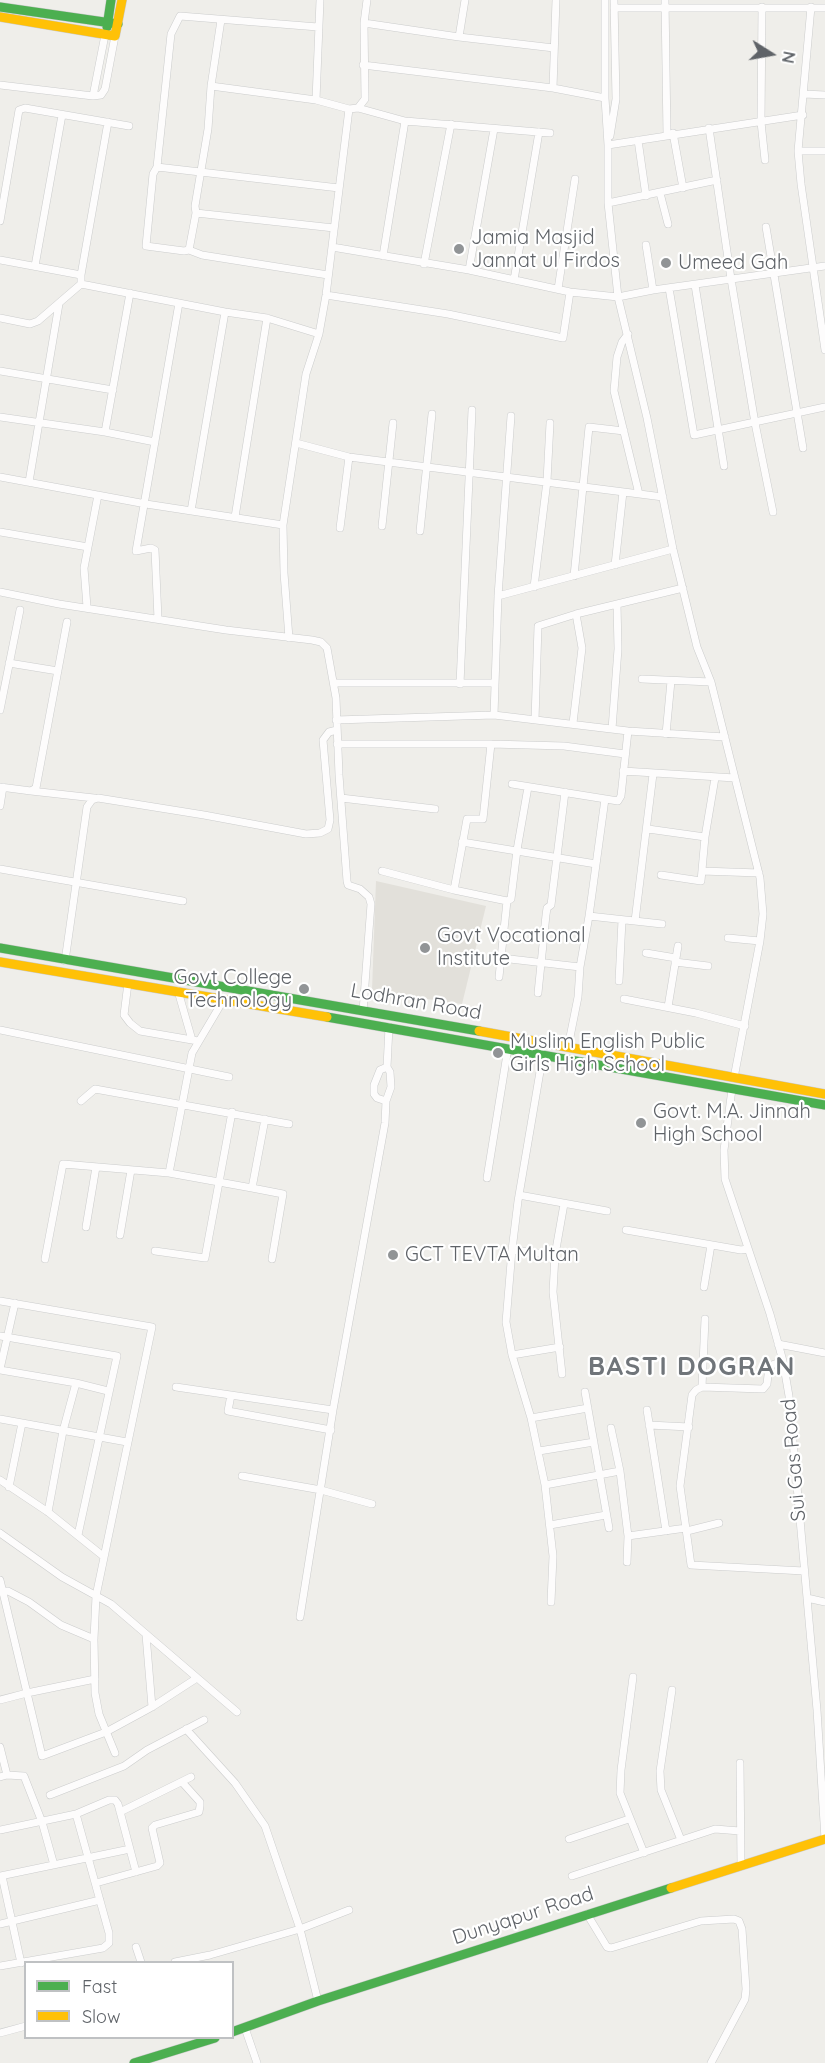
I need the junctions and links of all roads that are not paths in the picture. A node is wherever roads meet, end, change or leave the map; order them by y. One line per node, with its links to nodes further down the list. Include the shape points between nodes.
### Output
1 (111, 0): 15 (main road)
2 (122, 0): 15 (main road)
3 (320, 0): 17 (street)
4 (367, 0): 16 (street)
5 (465, 0): 21 (street)
6 (555, 0): 22 (street)
7 (605, 0): 18 (street)
8 (614, 4): 9 (street); 19 (street)
9 (665, 4): 12 (street); 44 (street)
10 (818, 5): 12 (street); 27 (street)
11 (0, 7): 15 (main road)
12 (762, 7): 37 (street)
13 (0, 17): 20 (main road)
14 (221, 20): 17 (street); 25 (street); 50 (street, via 180,16 171,34)
15 (112, 23): 20 (main road)
16 (364, 23): 21 (street); 23 (street)
17 (318, 27): 30 (street)
18 (605, 29): 19 (street); 29 (street)
19 (614, 29): 46 (street, via 615,99)
20 (110, 36): 24 (street, via 105,89 101,95)
21 (459, 37): 22 (street)
22 (554, 48): 26 (street)
23 (363, 65): 26 (street); 31 (street, via 365,99)
24 (0, 85)
25 (211, 86): 30 (street); 51 (street)
26 (553, 88): 29 (street)
27 (804, 94): 28 (street); 34 (street)
28 (825, 94)
29 (605, 98): 46 (street)
30 (316, 100): 32 (street)
31 (358, 108): 32 (street); 35 (street)
32 (349, 109): 54 (street)
33 (62, 115): 36 (street); 60 (street, via 19,110); 70 (street)
34 (803, 115): 37 (street); 47 (street)
35 (405, 121): 38 (street); 67 (street)
36 (108, 122): 39 (street); 75 (street)
37 (761, 122): 40 (street); 49 (street)
38 (451, 124): 41 (street); 69 (street)
39 (129, 126)
40 (710, 128): 44 (street); 53 (street)
41 (494, 129): 42 (street); 73 (street)
42 (539, 132): 43 (street); 78 (street)
43 (550, 133)
44 (670, 134): 45 (street); 55 (street)
45 (638, 140): 46 (street); 57 (street)
46 (608, 144): 58 (street)
47 (798, 151): 48 (street); 72 (street)
48 (825, 151)
49 (765, 160)
50 (157, 167): 51 (street); 66 (street, via 146,246)
51 (201, 172): 54 (street); 59 (street)
52 (575, 179): 82 (street)
53 (717, 180): 55 (street); 77 (street)
54 (339, 188): 63 (street)
55 (683, 188): 56 (street)
56 (660, 193): 57 (street); 61 (street)
57 (646, 196): 58 (street)
58 (608, 202): 87 (street)
59 (196, 213): 63 (street); 66 (street)
60 (0, 221)
61 (668, 224)
62 (765, 227): 74 (street)
63 (334, 228): 65 (street)
64 (646, 245): 83 (street)
65 (332, 247): 67 (street); 76 (street)
66 (189, 250): 76 (street)
67 (383, 256): 69 (street)
68 (0, 260): 70 (street)
69 (424, 264): 73 (street)
70 (35, 266): 75 (street)
71 (825, 266): 72 (street)
72 (813, 268): 74 (street); 95 (street)
73 (469, 270): 78 (street)
74 (773, 274): 77 (street); 103 (street)
75 (81, 275): 79 (street)
76 (328, 275): 86 (street)
77 (731, 279): 80 (street); 109 (street)
78 (514, 280): 82 (street)
79 (81, 284): 85 (street); 89 (street)
80 (695, 285): 81 (street); 111 (street)
81 (669, 288): 83 (street); 111 (street, via 693,434)
82 (558, 289): 84 (street)
83 (653, 290): 87 (street)
84 (570, 292): 86 (street, via 563,338 448,314); 87 (street)
85 (130, 293): 88 (street); 99 (street)
86 (326, 295): 93 (street)
87 (618, 297): 94 (street)
88 (179, 303): 90 (street); 113 (street)
89 (59, 304): 91 (street, via 30,324); 98 (street)
90 (225, 312): 92 (street); 131 (street)
91 (0, 318)
92 (267, 318): 93 (street); 133 (street)
93 (319, 334): 114 (street, via 306,374)
94 (628, 334): 110 (street, via 617,357 614,382); 129 (street)
95 (824, 340): 96 (street)
96 (825, 350)
97 (0, 371): 98 (street)
98 (47, 378): 99 (street); 106 (street)
99 (113, 390): 112 (street)
100 (825, 407): 103 (street)
101 (472, 410): 120 (street)
102 (432, 414): 118 (street)
103 (796, 414): 109 (street); 115 (street)
104 (511, 416): 122 (street)
105 (0, 417): 106 (street)
106 (39, 423): 112 (street); 124 (street)
107 (393, 423): 117 (street)
108 (550, 423): 123 (street)
109 (755, 423): 111 (street); 132 (street)
110 (624, 431): 125 (street, via 589,427); 127 (street)
111 (717, 431): 119 (street)
112 (105, 432): 113 (street)
113 (154, 442): 130 (street)
114 (296, 443): 116 (street); 134 (street)
115 (803, 448)
116 (349, 457): 117 (street); 136 (street)
117 (389, 460): 118 (street); 135 (street)
118 (427, 465): 120 (street); 137 (street)
119 (724, 466)
120 (468, 471): 122 (street); 161 (street)
121 (0, 477): 124 (street)
122 (506, 477): 123 (street); 146 (street)
123 (546, 481): 125 (street); 143 (street)
124 (29, 482): 128 (street)
125 (584, 486): 126 (street); 142 (street)
126 (622, 492): 127 (street); 141 (street)
127 (639, 494): 129 (street)
128 (98, 495): 130 (street); 139 (street)
129 (663, 497): 140 (street)
130 (145, 504): 131 (street); 151 (street, via 136,551 155,550)
131 (191, 511): 133 (street)
132 (773, 512)
133 (235, 517): 134 (street)
134 (283, 525): 153 (street)
135 (381, 526)
136 (340, 528)
137 (420, 531)
138 (0, 532): 139 (street)
139 (88, 547): 148 (street, via 84,568)
140 (673, 549): 141 (street); 144 (street)
141 (615, 565): 142 (street)
142 (574, 576): 143 (street)
143 (534, 586): 146 (street)
144 (682, 588): 147 (street); 159 (street, via 697,647)
145 (0, 592): 148 (street)
146 (498, 596): 160 (street)
147 (617, 604): 150 (street); 167 (street)
148 (87, 607): 151 (street)
149 (20, 610): 154 (street)
150 (576, 614): 165 (street, via 538,626); 166 (street, via 582,648)
151 (158, 619): 153 (street)
152 (67, 622): 155 (street)
153 (290, 638): 158 (street, via 321,642 327,648)
154 (9, 663): 155 (street); 162 (street)
155 (58, 671): 182 (street, via 36,788)
156 (642, 679): 157 (street)
157 (671, 681): 159 (street); 170 (street)
158 (334, 682): 161 (street); 164 (street)
159 (711, 682): 171 (street)
160 (495, 683): 161 (street); 163 (street)
161 (460, 684)
162 (0, 710)
163 (494, 715): 164 (street); 165 (street)
164 (336, 720): 168 (street)
165 (535, 720): 166 (street)
166 (573, 723): 167 (street)
167 (612, 729): 169 (street)
168 (336, 730): 172 (street); 184 (street, via 328,732 323,740 330,820 328,829 320,833 306,834)
169 (628, 731): 170 (street); 174 (street)
170 (666, 734): 171 (street)
171 (725, 737): 178 (street)
172 (337, 744): 173 (street); 185 (street)
173 (491, 744): 174 (street, via 564,746); 191 (street, via 484,817 466,819)
174 (625, 754): 175 (street)
175 (623, 771): 176 (street); 186 (street, via 619,801)
176 (653, 774): 177 (street); 189 (street)
177 (715, 778): 178 (street); 190 (street)
178 (735, 778): 198 (street)
179 (512, 784): 181 (street)
180 (2, 787): 182 (street); 187 (street)
181 (528, 787): 183 (street); 192 (street)
182 (31, 791): 184 (street)
183 (565, 792): 186 (street); 193 (street)
184 (97, 798): 200 (street, via 87,807)
185 (341, 798): 188 (street); 228 (street, via 348,885 360,889 371,904)
186 (605, 799): 194 (street)
187 (0, 806)
188 (435, 809)
189 (648, 829): 190 (street); 206 (street)
190 (705, 837): 197 (street)
191 (462, 842): 192 (street); 201 (street)
192 (517, 850): 193 (street); 203 (street, via 511,899)
193 (557, 858): 194 (street); 217 (street)
194 (596, 864): 204 (street)
195 (0, 870): 200 (street)
196 (382, 871): 201 (street)
197 (702, 871): 198 (street); 199 (street, via 698,882)
198 (759, 873): 209 (street, via 763,914)
199 (661, 875)
200 (77, 883): 202 (street); 215 (street)
201 (454, 890): 203 (street)
202 (183, 901)
203 (507, 901): 213 (street)
204 (590, 916): 205 (street); 219 (street)
205 (622, 920): 206 (street); 221 (street)
206 (635, 921): 207 (street)
207 (663, 924)
208 (728, 938): 209 (street)
209 (760, 941): 229 (street)
210 (678, 946): 214 (street)
211 (0, 948): 215 (main road, Lodhran Road)
212 (646, 953): 214 (street)
213 (501, 958): 217 (street); 220 (street)
214 (675, 960): 218 (street); 227 (street)
215 (65, 961): 228 (main road, Lodhran Road)
216 (0, 962): 222 (main road, Lodhran Road)
217 (540, 963): 219 (street); 224 (street)
218 (708, 966)
219 (580, 967): 233 (street)
220 (499, 977)
221 (619, 981)
222 (128, 983): 223 (main road, Lodhran Road); 232 (street, via 124,1015 130,1023 140,1030)
223 (178, 992): 225 (main road, Lodhran Road); 232 (street)
224 (538, 993)
225 (224, 999): 230 (main road, Lodhran Road); 232 (street)
226 (624, 999): 227 (street)
227 (668, 1007): 229 (street)
228 (363, 1011): 233 (main road, Lodhran Road)
229 (745, 1026): 239 (street)
230 (389, 1028): 234 (main road, Lodhran Road); 236 (street)
231 (0, 1030): 237 (street)
232 (195, 1041): 237 (street)
233 (568, 1047): 239 (main road, Lodhran Road)
234 (508, 1048): 235 (main road, Lodhran Road); 252 (street)
235 (543, 1054): 240 (main road, Lodhran Road); 255 (street)
236 (387, 1067): 243 (street, via 391,1087); 243 (street, via 380,1070 374,1084 374,1094)
237 (190, 1068): 238 (street); 244 (street)
238 (229, 1077)
239 (734, 1078): 241 (main road, Lodhran Road)
240 (732, 1089): 245 (main road, Lodhran Road); 262 (street, Sui Gas Road, via 723,1166)
241 (825, 1094)
242 (81, 1101): 244 (street, via 95,1089)
243 (386, 1101): 287 (street)
244 (183, 1104): 246 (street); 251 (street)
245 (825, 1105)
246 (232, 1112): 247 (street); 253 (street)
247 (265, 1119): 248 (street); 254 (street)
248 (289, 1124)
249 (96, 1167): 250 (street); 258 (street); 266 (street, via 63,1164)
250 (131, 1170): 251 (street); 260 (street)
251 (169, 1173): 253 (street)
252 (487, 1178)
253 (219, 1182): 254 (street); 264 (street, via 205,1258)
254 (252, 1188): 267 (street, via 283,1194)
255 (519, 1195): 256 (street); 263 (street)
256 (564, 1204): 257 (street); 265 (street)
257 (607, 1211)
258 (86, 1227)
259 (626, 1230): 261 (street)
260 (120, 1235)
261 (711, 1245): 262 (street); 268 (street)
262 (747, 1249): 273 (street, Sui Gas Road)
263 (512, 1250): 265 (street); 276 (street, via 506,1322)
264 (155, 1251)
265 (555, 1256): 274 (street, via 553,1292)
266 (45, 1259)
267 (272, 1259)
268 (704, 1287)
269 (0, 1300): 270 (street)
270 (15, 1303): 272 (street); 298 (street, via 152,1327)
271 (705, 1319): 282 (street)
272 (4, 1337): 278 (street); 283 (street, via 117,1356)
273 (778, 1344): 275 (street); 277 (street, Sui Gas Road)
274 (560, 1347): 276 (street); 279 (street)
275 (825, 1353)
276 (512, 1355): 289 (street)
277 (783, 1361): 282 (street, via 769,1366 763,1389); 321 (street, Sui Gas Road)
278 (0, 1369): 280 (street)
279 (562, 1374)
280 (76, 1383): 283 (street); 296 (street)
281 (176, 1387): 285 (street)
282 (702, 1387): 293 (street, via 692,1395)
283 (108, 1391): 297 (street)
284 (585, 1392): 286 (street)
285 (231, 1395): 287 (street); 295 (street, via 228,1412)
286 (588, 1408): 289 (street); 299 (street)
287 (333, 1410): 295 (street)
288 (648, 1410): 292 (street)
289 (531, 1418): 300 (street)
290 (0, 1419): 291 (street)
291 (22, 1423): 296 (street); 306 (street)
292 (649, 1425): 293 (street); 315 (street)
293 (689, 1427): 314 (street, via 680,1486)
294 (611, 1428): 301 (street)
295 (331, 1430): 307 (street)
296 (63, 1431): 297 (street); 309 (street)
297 (99, 1436): 298 (street); 317 (street)
298 (127, 1442): 319 (street)
299 (594, 1442): 300 (street); 302 (street)
300 (539, 1451): 305 (street)
301 (620, 1471): 302 (street); 318 (street)
302 (599, 1475): 305 (street); 310 (street)
303 (242, 1476): 307 (street)
304 (0, 1480): 306 (street)
305 (545, 1485): 312 (street)
306 (9, 1487): 309 (street)
307 (321, 1490): 308 (street); 328 (street)
308 (372, 1504)
309 (48, 1512): 317 (street)
310 (606, 1515): 312 (street); 313 (street)
311 (719, 1523): 314 (street)
312 (550, 1525): 326 (street)
313 (609, 1528)
314 (686, 1529): 315 (street); 321 (street, via 691,1565)
315 (666, 1531): 318 (street)
316 (0, 1533): 324 (street)
317 (78, 1535): 319 (street)
318 (628, 1536): 320 (street)
319 (103, 1556): 324 (street)
320 (627, 1562)
321 (804, 1571): 325 (street, Sui Gas Road)
322 (0, 1580): 323 (street)
323 (1, 1592): 330 (street, via 8,1591 61,1625); 335 (street)
324 (96, 1596): 329 (street); 330 (street)
325 (807, 1598): 327 (street); 356 (street, Sui Gas Road)
326 (551, 1602)
327 (825, 1602)
328 (300, 1617)
329 (147, 1635): 332 (street); 337 (street)
330 (94, 1639): 333 (street)
331 (633, 1677): 351 (street, via 620,1793)
332 (197, 1678): 337 (street); 338 (street)
333 (95, 1679): 335 (street); 341 (street, via 99,1714)
334 (672, 1690): 357 (street, via 660,1771 662,1790)
335 (27, 1693): 336 (street); 341 (street, via 42,1755)
336 (0, 1700)
337 (152, 1707): 341 (street)
338 (237, 1712)
339 (204, 1720): 340 (street)
340 (186, 1729): 348 (street, via 124,1766); 372 (street, via 235,1784 265,1826)
341 (106, 1732): 343 (street)
342 (0, 1747): 345 (street)
343 (115, 1754)
344 (740, 1762): 354 (street)
345 (4, 1776): 352 (street, via 24,1776)
346 (191, 1777): 347 (street)
347 (182, 1782): 349 (street); 363 (street, via 200,1802 199,1812 155,1825 152,1828 160,1863)
348 (50, 1795)
349 (120, 1812): 350 (street, via 115,1800 109,1800); 358 (street)
350 (76, 1815): 352 (street); 360 (street)
351 (629, 1819): 355 (street); 359 (street)
352 (42, 1822): 353 (street); 361 (street)
353 (0, 1830)
354 (741, 1831): 357 (street, via 715,1829); 362 (street)
355 (569, 1839)
356 (825, 1839): 362 (main road, Dunyapur Road)
357 (681, 1840): 359 (street)
358 (130, 1849): 360 (street); 363 (street)
359 (644, 1852): 365 (street)
360 (88, 1858): 361 (street); 366 (street)
361 (54, 1865): 364 (street)
362 (741, 1866): 369 (main road, Dunyapur Road)
363 (136, 1872): 366 (street)
364 (1, 1876): 370 (street)
365 (572, 1876)
366 (96, 1883): 367 (street)
367 (100, 1900): 370 (street); 374 (street, via 110,1933 109,1943 103,1948)
368 (349, 1910): 372 (street)
369 (587, 1914): 380 (main road, Dunyapur Road); 388 (street, via 610,1948 701,1921 739,1921 745,1999)
370 (12, 1921): 371 (street); 378 (street)
371 (0, 1924)
372 (300, 1929): 376 (street); 380 (street)
373 (136, 1947): 375 (street)
374 (32, 1961)
375 (141, 1961)
376 (180, 1961)
377 (24, 1962): 378 (street)
378 (21, 1963): 379 (street)
379 (0, 1966)
380 (318, 2001): 382 (main road, Dunyapur Road)
381 (24, 2027): 384 (street)
382 (245, 2028): 383 (main road, Dunyapur Road); 387 (street)
383 (234, 2031)
384 (0, 2033)
385 (208, 2039): 386 (main road)
386 (134, 2063)
387 (257, 2063)
388 (711, 2063)

